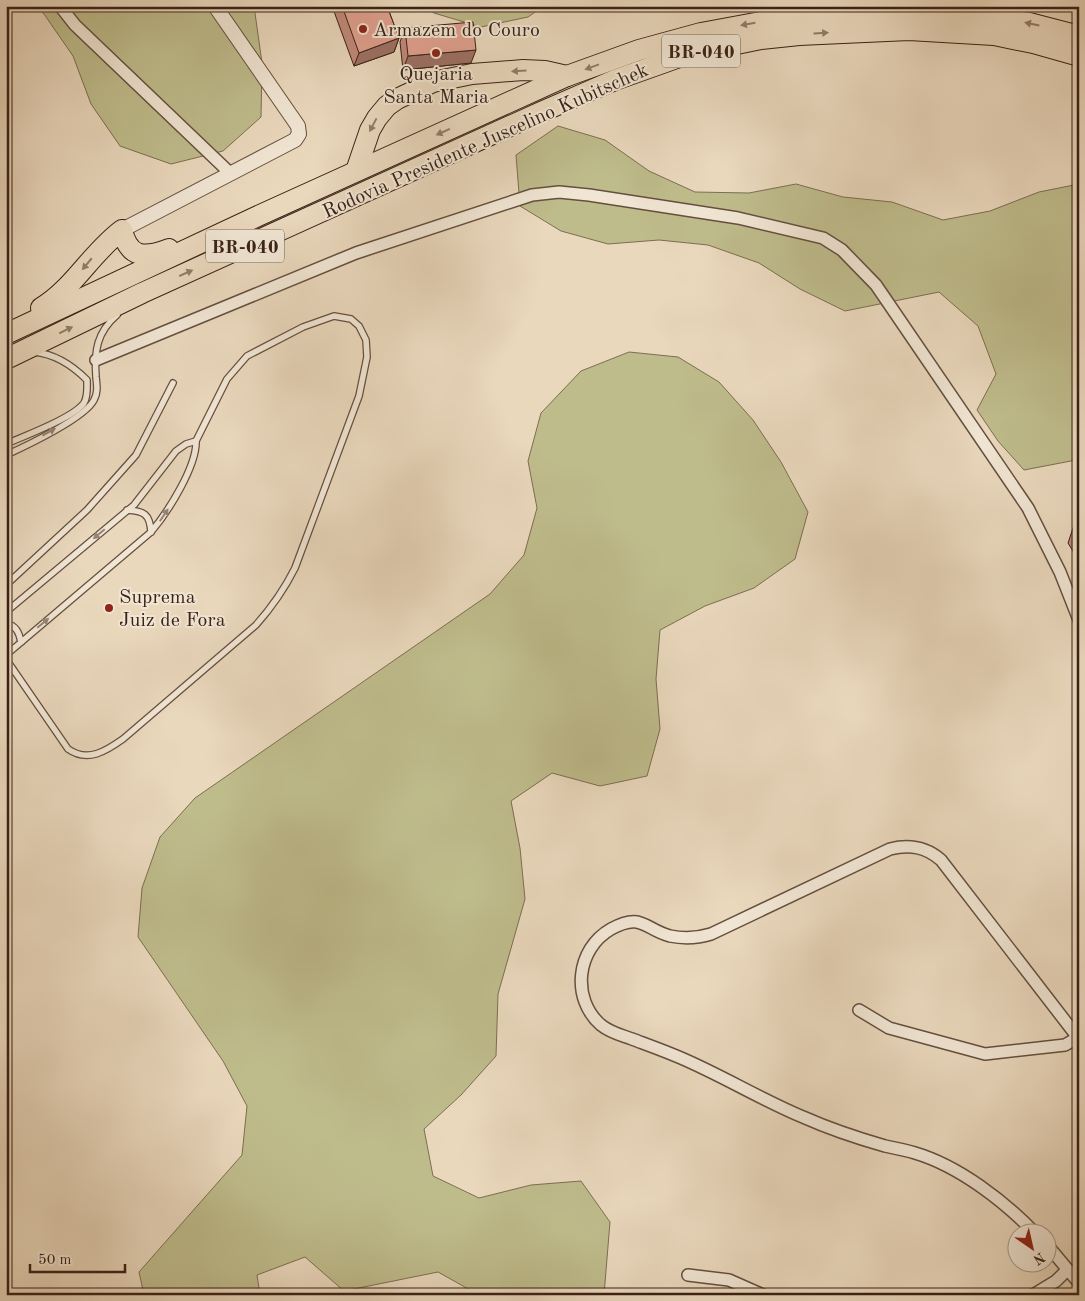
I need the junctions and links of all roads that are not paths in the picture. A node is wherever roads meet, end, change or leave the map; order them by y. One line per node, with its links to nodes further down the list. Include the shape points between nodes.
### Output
1 (60, 6): 7 (street)
2 (215, 6): 7 (street, via 300,131 295,140)
3 (1079, 36): 5 (highway, Rodovia Presidente Juscelino Kubitschek / BR-040, one-way to 5, via 1029,23 944,13 904,11 794,16 701,33 639,50)
4 (1079, 56): 10 (highway, Rodovia Presidente Juscelino Kubitschek / BR-040, one-way to 4, via 541,112 688,54 761,39 908,30 994,35)
5 (568, 76): 6 (highway, Rodovia Presidente Juscelino Kubitschek / BR-040, one-way to 6); 6 (highway, one-way to 6, via 523,70 472,74 433,82 387,106 370,130)
6 (356, 171): 8 (highway, Rodovia Presidente Juscelino Kubitschek / BR-040)
7 (230, 173): 9 (street)
8 (258, 216): 9 (highway, via 149,254 139,254 128,247); 12 (highway, Rodovia Presidente Juscelino Kubitschek / BR-040)
9 (122, 230): 11 (highway, one-way to 11, via 108,240 56,298)
10 (142, 293): 13 (highway, Rodovia Presidente Juscelino Kubitschek / BR-040, one-way to 10); 14 (lane, via 103,329)
11 (6, 328)
12 (6, 334)
13 (14, 355): 16 (lane, via 38,352 53,356)
14 (96, 360): 15 (lane); 25 (street, via 356,253 532,196 559,192 598,196 738,218 816,236 842,250 876,286 1028,508 1060,572)
15 (96, 375): 16 (lane); 20 (lane, one-way to 15, via 88,409 96,395)
16 (87, 380): 19 (lane, via 87,396 78,408)
17 (173, 383): 23 (lane, via 136,456 88,510)
18 (196, 441): 21 (lane, via 176,451); 22 (lane, one-way to 18, via 167,511 194,460); 28 (lane, via 227,379 248,356 275,340 334,316 351,318 359,326 366,340 367,357 359,396 295,568 285,588 256,625 123,739 109,749 90,755 74,754 68,749)
19 (6, 444)
20 (6, 455)
21 (127, 510): 22 (lane, via 145,514 150,521); 24 (lane, one-way to 24)
22 (151, 532): 27 (lane, one-way to 22)
23 (6, 585)
24 (6, 612)
25 (1079, 620)
26 (6, 623): 27 (lane, via 16,628)
27 (21, 642): 28 (lane)
28 (6, 657)
29 (859, 1010): 30 (street, via 889,1028 985,1054 1065,1045)
30 (1078, 1039): 31 (street, via 941,860 934,854 909,846 890,849 701,937 670,936 642,922 621,925 595,942 582,970 584,1001 595,1019 611,1032 681,1058 802,1117 938,1163 992,1195)
31 (1026, 1224)
32 (1058, 1259): 33 (street)
33 (1067, 1270): 35 (street); 37 (street)
34 (688, 1275): 36 (street, via 729,1280)
35 (1079, 1283)
36 (763, 1295)
37 (1033, 1295)

